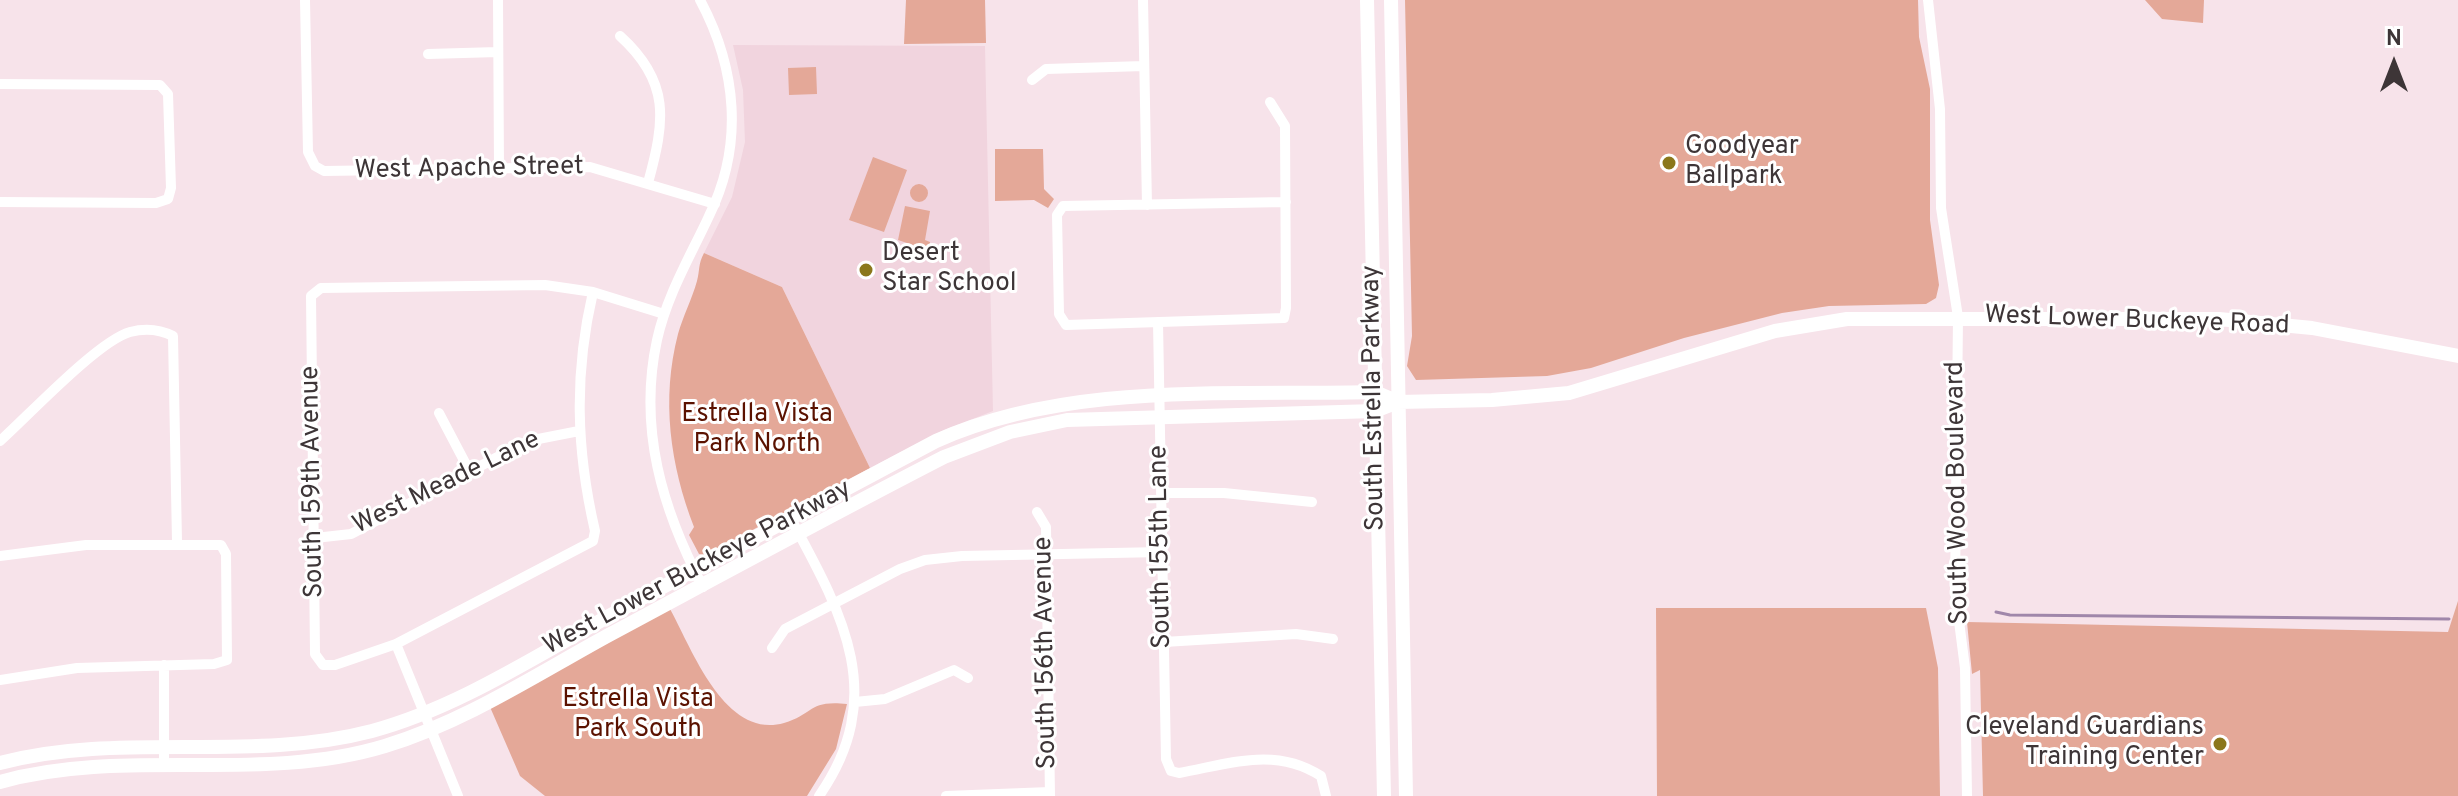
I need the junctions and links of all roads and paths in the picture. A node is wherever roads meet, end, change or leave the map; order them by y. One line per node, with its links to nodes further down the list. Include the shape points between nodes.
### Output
1 (305, 0): 15 (street, West Apache Street, via 308,152 315,166 324,171)
2 (498, 0): 9 (street)
3 (700, 0): 19 (street, via 721,47 732,101 731,150)
4 (1143, 0): 11 (street)
5 (1367, 0): 26 (main road, South Estrella Parkway)
6 (1391, 0): 28 (main road, South Estrella Parkway)
7 (1928, 0): 23 (street, South Wood Boulevard, via 1940,109 1941,208)
8 (620, 36): 16 (street, via 646,59 656,85 660,140)
9 (498, 52): 10 (street); 15 (street)
10 (428, 54)
11 (1144, 66): 12 (street, via 1046,69); 20 (street)
12 (1032, 80)
13 (0, 84): 17 (street, via 165,88 171,188 168,199 156,203)
14 (1270, 102): 18 (street, via 1285,126)
15 (499, 167): 16 (street, West Apache Street, via 590,167)
16 (648, 183): 19 (street, West Apache Street)
17 (0, 202)
18 (1286, 202): 20 (street); 24 (street, via 1284,318)
19 (715, 204): 22 (street)
20 (1147, 205): 24 (street, via 1063,206 1057,215 1059,314 1066,325)
21 (593, 292): 22 (street); 32 (street, via 579,368); 40 (street, South 159th Avenue, via 545,285 321,288 311,296)
22 (664, 314): 45 (street, via 652,372 652,444 670,515)
23 (1958, 317): 25 (main road, West Lower Buckeye Road, via 2253,322); 28 (main road, West Lower Buckeye Parkway, via 1808,323 1569,393); 69 (street, South Wood Boulevard, via 1955,590 1965,668)
24 (1158, 322): 27 (street, South 155th Lane)
25 (2458, 356)
26 (1375, 392): 27 (main road, West Lower Buckeye Parkway); 28 (main road, West Lower Buckeye Parkway); 29 (main road, South Estrella Parkway)
27 (1159, 397): 31 (street, South 155th Lane); 38 (main road, West Lower Buckeye Parkway, via 1080,400 1003,415 936,441)
28 (1398, 402): 29 (main road, West Lower Buckeye Parkway); 68 (main road, South Estrella Parkway)
29 (1375, 411): 31 (main road, West Lower Buckeye Parkway); 67 (main road, South Estrella Parkway)
30 (439, 413): 34 (street)
31 (1159, 415): 35 (street, South 155th Lane); 39 (main road, West Lower Buckeye Parkway, via 1067,420 978,443)
32 (579, 431): 34 (street, West Meade Lane, via 528,441); 50 (street, via 593,541)
33 (0, 441): 41 (street, via 128,332 160,329 173,336)
34 (470, 472): 40 (street, West Meade Lane, via 351,534)
35 (1161, 493): 36 (street); 42 (street, South 155th Lane)
36 (1312, 502)
37 (1037, 512): 43 (street, South 156th Avenue, via 1046,527)
38 (791, 519): 39 (street); 45 (main road, West Lower Buckeye Parkway)
39 (799, 535): 46 (main road, West Lower Buckeye Parkway); 47 (street)
40 (315, 538): 50 (street, South 159th Avenue, via 315,654 323,665)
41 (177, 542): 44 (street, via 86,545); 52 (street, via 221,545 226,554 227,660)
42 (1162, 552): 43 (street); 49 (street, South 155th Lane)
43 (1047, 554): 47 (street, via 925,560); 64 (street, South 156th Avenue)
44 (0, 556)
45 (694, 570): 46 (street); 56 (main road, West Lower Buckeye Parkway)
46 (703, 587): 57 (main road, West Lower Buckeye Parkway)
47 (834, 604): 51 (street, via 785,629); 55 (street, via 852,653)
48 (1333, 639): 49 (street, via 1274,635)
49 (1164, 642): 62 (street, South 155th Lane, via 1166,759 1171,771 1274,757 1301,763 1321,776)
50 (396, 644): 56 (street)
51 (772, 648)
52 (164, 665): 54 (street, via 77,668); 58 (street)
53 (968, 678): 55 (street, via 954,670 885,699)
54 (0, 680)
55 (855, 702): 63 (street, via 846,748)
56 (425, 713): 57 (street); 58 (main road, West Lower Buckeye Parkway, via 329,740)
57 (432, 729): 60 (main road, West Lower Buckeye Parkway, via 314,761); 65 (street)
58 (164, 747): 59 (main road, West Lower Buckeye Parkway, via 62,751); 60 (street)
59 (0, 763)
60 (164, 765): 61 (main road, West Lower Buckeye Parkway, via 42,772)
61 (0, 782)
62 (1326, 791)
63 (825, 794)
64 (1050, 794): 66 (street)
65 (458, 796)
66 (946, 796)
67 (1384, 796)
68 (1406, 796)
69 (1967, 796)

